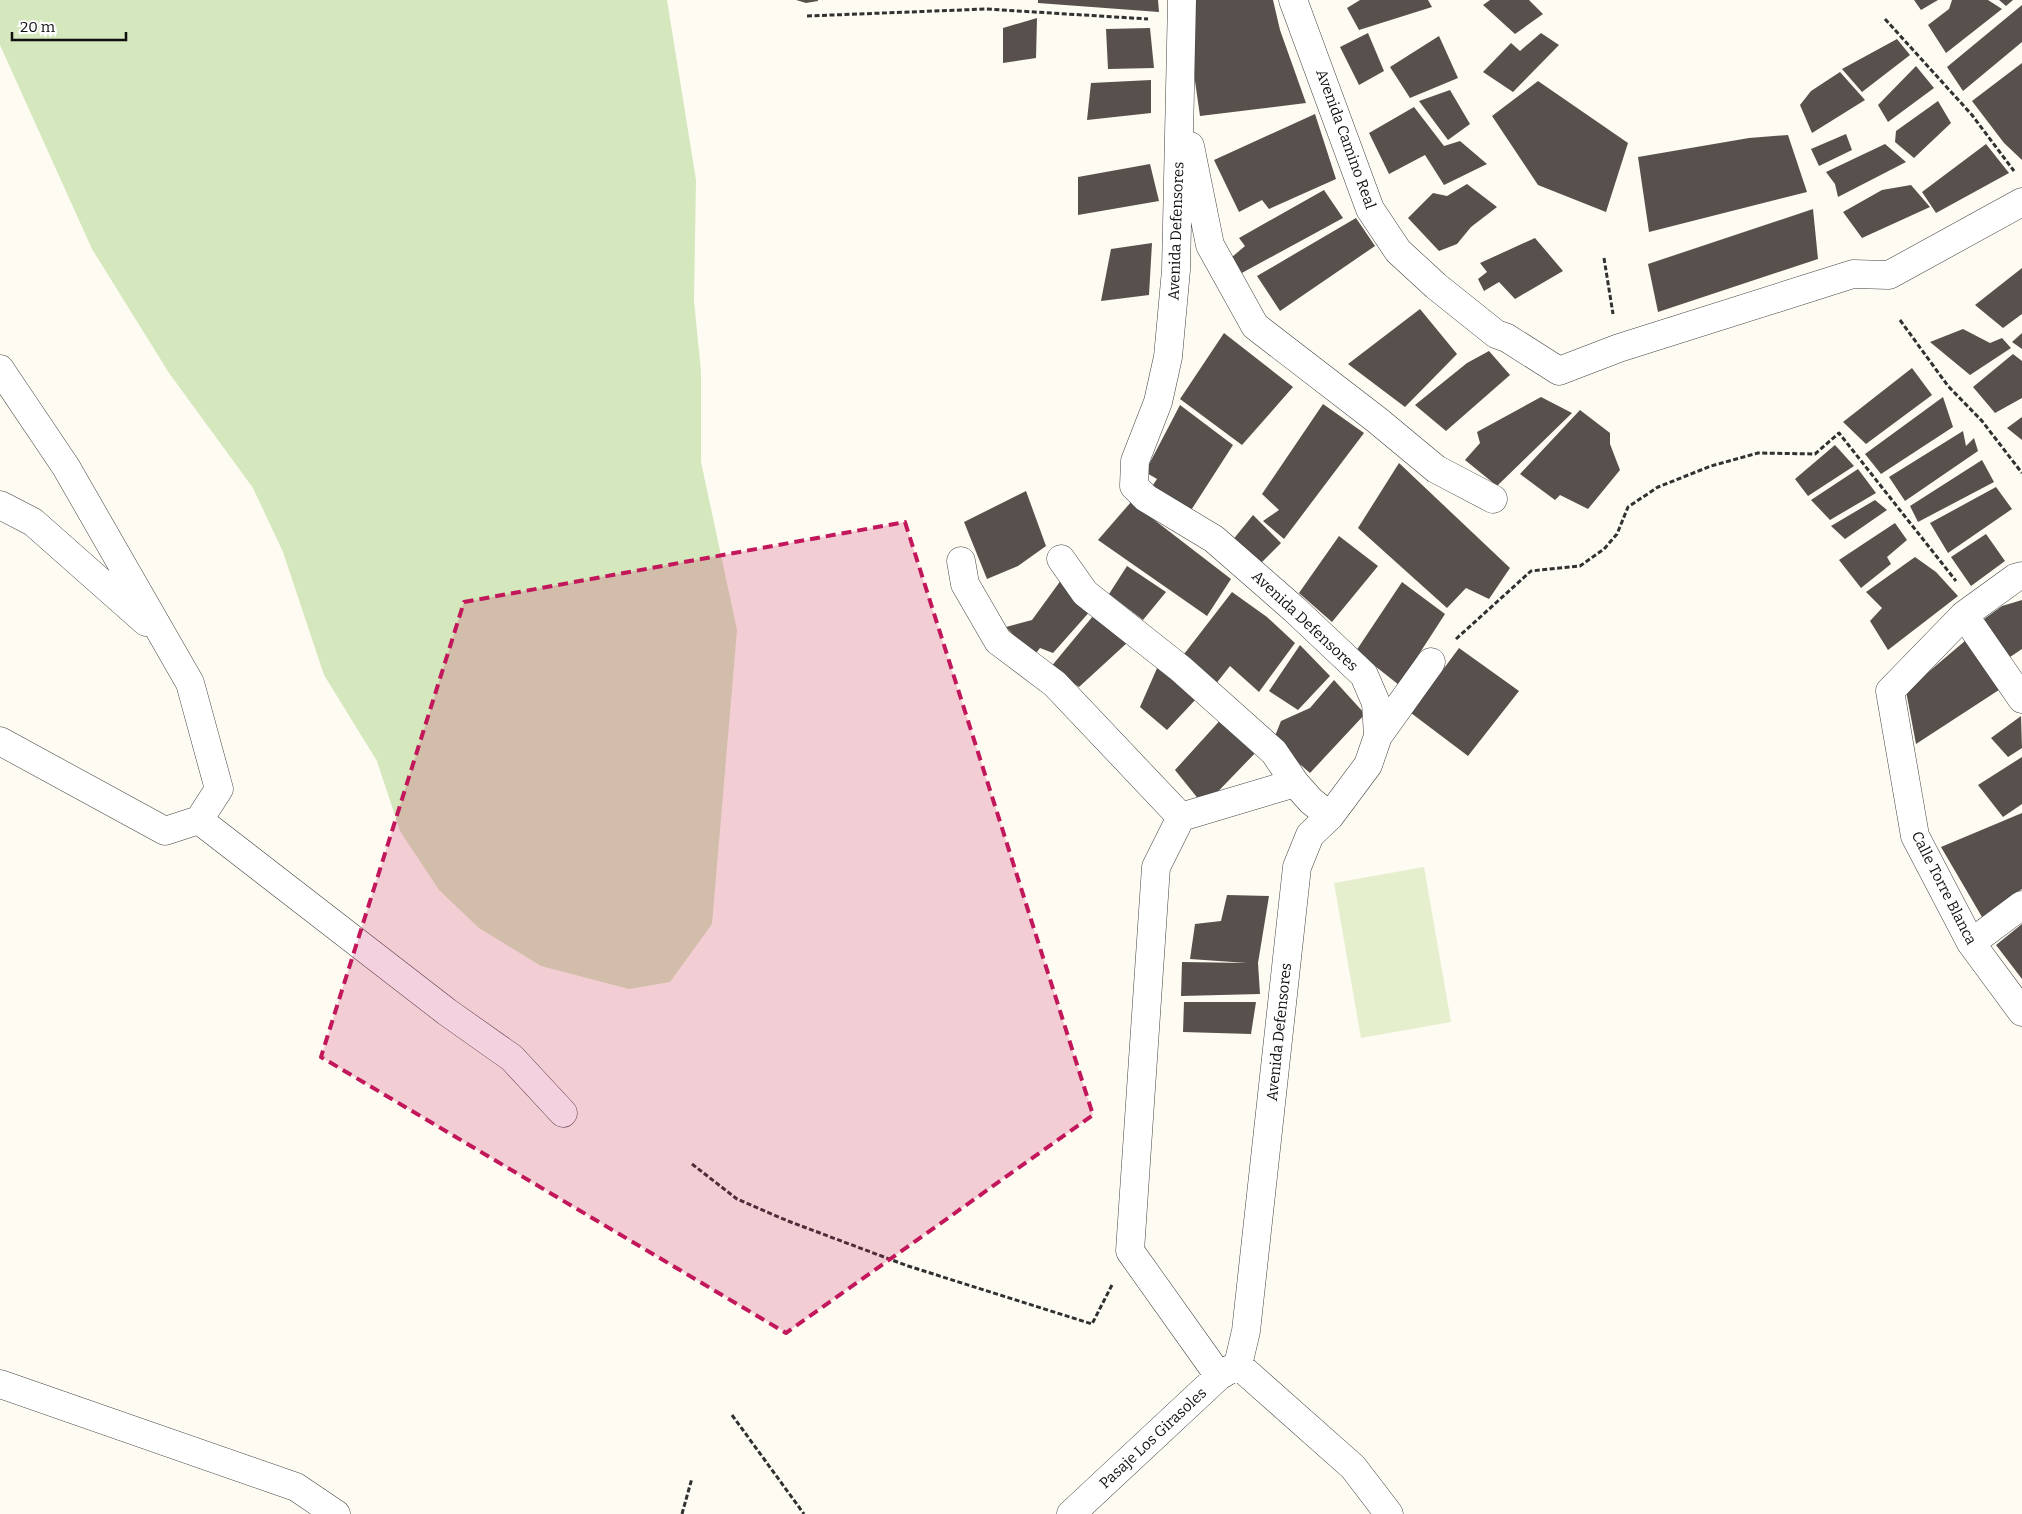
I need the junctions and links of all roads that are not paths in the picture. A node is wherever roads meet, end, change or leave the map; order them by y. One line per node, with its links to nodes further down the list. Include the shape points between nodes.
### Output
1 (1293, 0): 4 (street, Avenida Camino Real, via 1370,209 1398,251 1496,334 1559,370 1853,274 1889,276)
2 (1182, 10): 3 (street, Avenida Defensores)
3 (1180, 95): 6 (street, via 1210,245 1255,326 1436,469); 15 (street, Avenida Defensores, via 1176,270 1168,357 1158,402 1135,461 1134,486 1146,498 1214,539 1364,675 1376,703)
4 (2022, 202)
5 (0, 369): 12 (street, via 66,468)
6 (1493, 499)
7 (0, 505): 12 (street, via 33,522)
8 (1061, 559): 17 (street, via 1084,594 1181,669 1274,752)
9 (961, 561): 19 (street, via 965,584 998,641 1055,684)
10 (2022, 576): 11 (street)
11 (1964, 615): 14 (street); 22 (street, Calle Torre Blanca, via 1890,691 1915,836)
12 (164, 638): 20 (street, via 190,683 218,789)
13 (1431, 662): 15 (street)
14 (2022, 699)
15 (1378, 736): 18 (street, Avenida Defensores, via 1368,765)
16 (0, 740): 20 (street, via 166,831)
17 (1295, 783): 18 (street); 19 (street)
18 (1330, 816): 25 (street, Avenida Defensores, via 1310,835 1297,866 1246,1331)
19 (1181, 817): 25 (street, via 1156,867 1130,1251)
20 (199, 820): 24 (street, via 447,1012 512,1058)
21 (2022, 904): 22 (street)
22 (1971, 943): 23 (street, Calle Torre Blanca)
23 (2022, 1012)
24 (563, 1113)
25 (1228, 1371): 28 (street, Pasaje Los Girasoles); 29 (street, via 1353,1468)
26 (0, 1384): 27 (street, via 296,1487)
27 (336, 1514)
28 (1071, 1514)
29 (1389, 1514)

